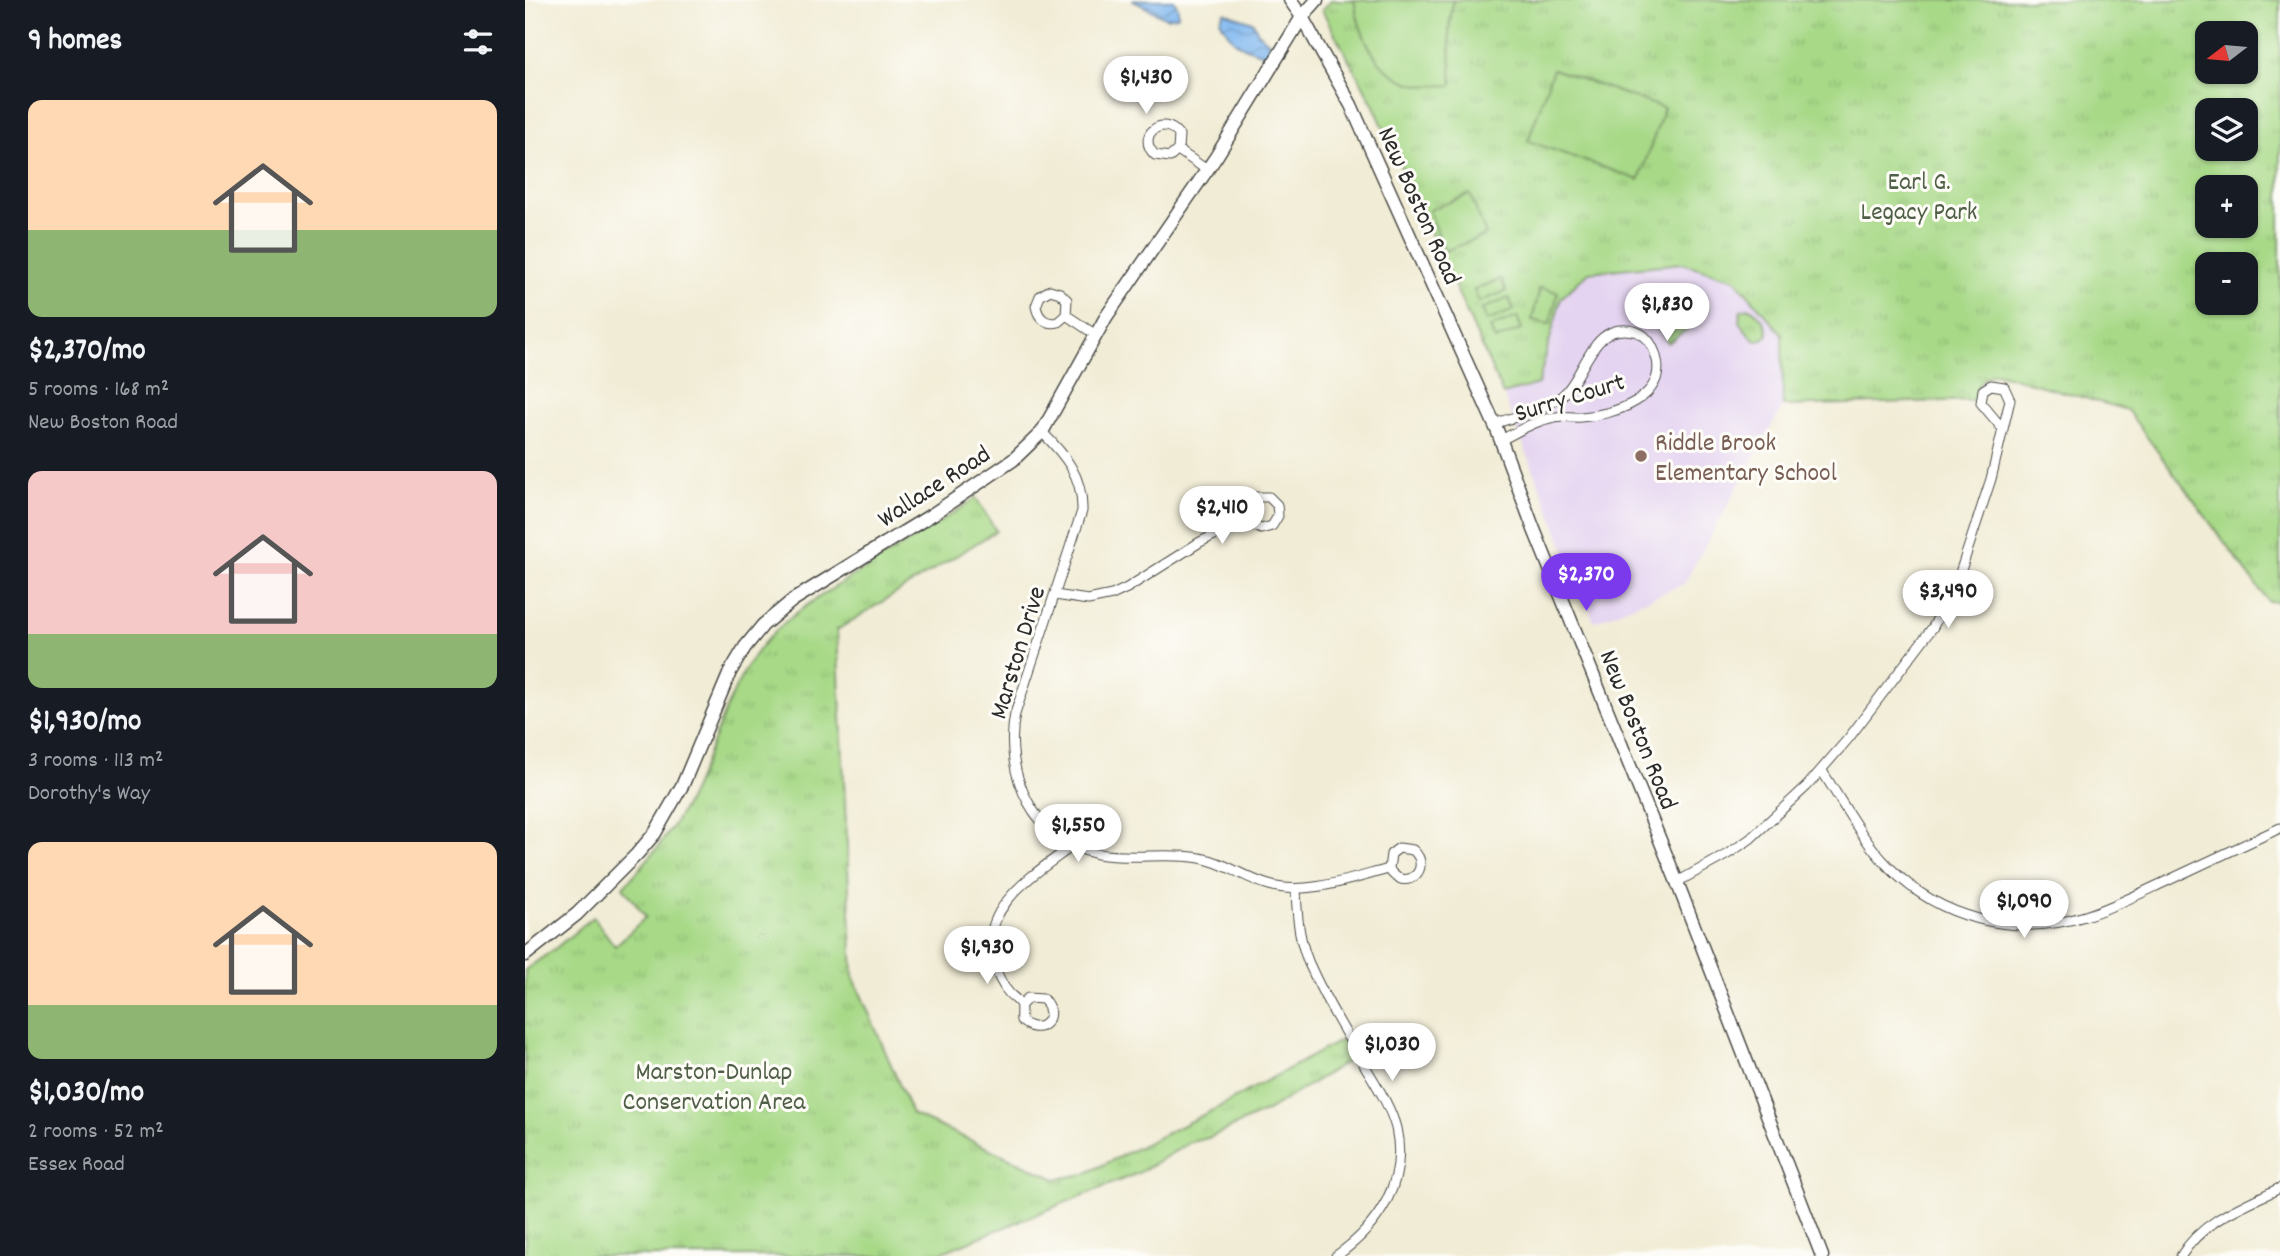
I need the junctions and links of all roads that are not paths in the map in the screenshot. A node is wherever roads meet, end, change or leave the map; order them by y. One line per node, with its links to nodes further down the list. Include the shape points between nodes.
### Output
1 (1290, 0): 3 (street, New Boston Road)
2 (1317, 0): 3 (street, Wallace Road)
3 (1302, 17): 5 (street, Wallace Road); 8 (street, New Boston Road, via 1352,105)
4 (1178, 150): 5 (street)
5 (1207, 170): 7 (street, Wallace Road)
6 (1066, 315): 7 (street)
7 (1096, 335): 10 (street, Wallace Road)
8 (1494, 424): 11 (street, New Boston Road); 11 (street, Surry Court, via 1562,395 1588,354 1610,333 1639,332 1651,343 1658,377 1637,400 1593,415 1554,417)
9 (2003, 429): 9 (street, via 2009,395 2004,387 1991,385 1983,390 1982,404); 14 (street, via 1974,536 1945,605)
10 (1042, 432): 13 (street, Marston Drive, via 1074,470 1082,496 1079,523); 20 (street, Wallace Road, via 1003,467 801,594 763,625 730,672 683,784 655,833 577,914)
11 (1501, 440): 18 (street, New Boston Road)
12 (1247, 519): 13 (street, via 1112,595 1089,600)
13 (1055, 594): 16 (street, Marston Drive, via 1015,714 1011,747 1016,775 1029,805 1046,827)
14 (1822, 771): 15 (street, via 1870,844 1908,885 1957,913 2011,925 2049,924 2094,913); 18 (street, via 1750,839)
15 (2280, 828)
16 (1072, 846): 19 (street, Marston Drive, via 1100,855 1216,861 1270,886); 21 (street, via 1018,888 995,922 993,961 1002,983)
17 (1389, 869): 19 (street, Marston Drive)
18 (1678, 882): 24 (street, New Boston Road)
19 (1296, 889): 23 (street, via 1297,926 1312,971 1381,1093 1397,1139 1387,1201 1366,1233)
20 (525, 955)
21 (1021, 1005)
22 (2280, 1188): 25 (street, via 2211,1223)
23 (1336, 1256)
24 (1822, 1256)
25 (2181, 1256)

